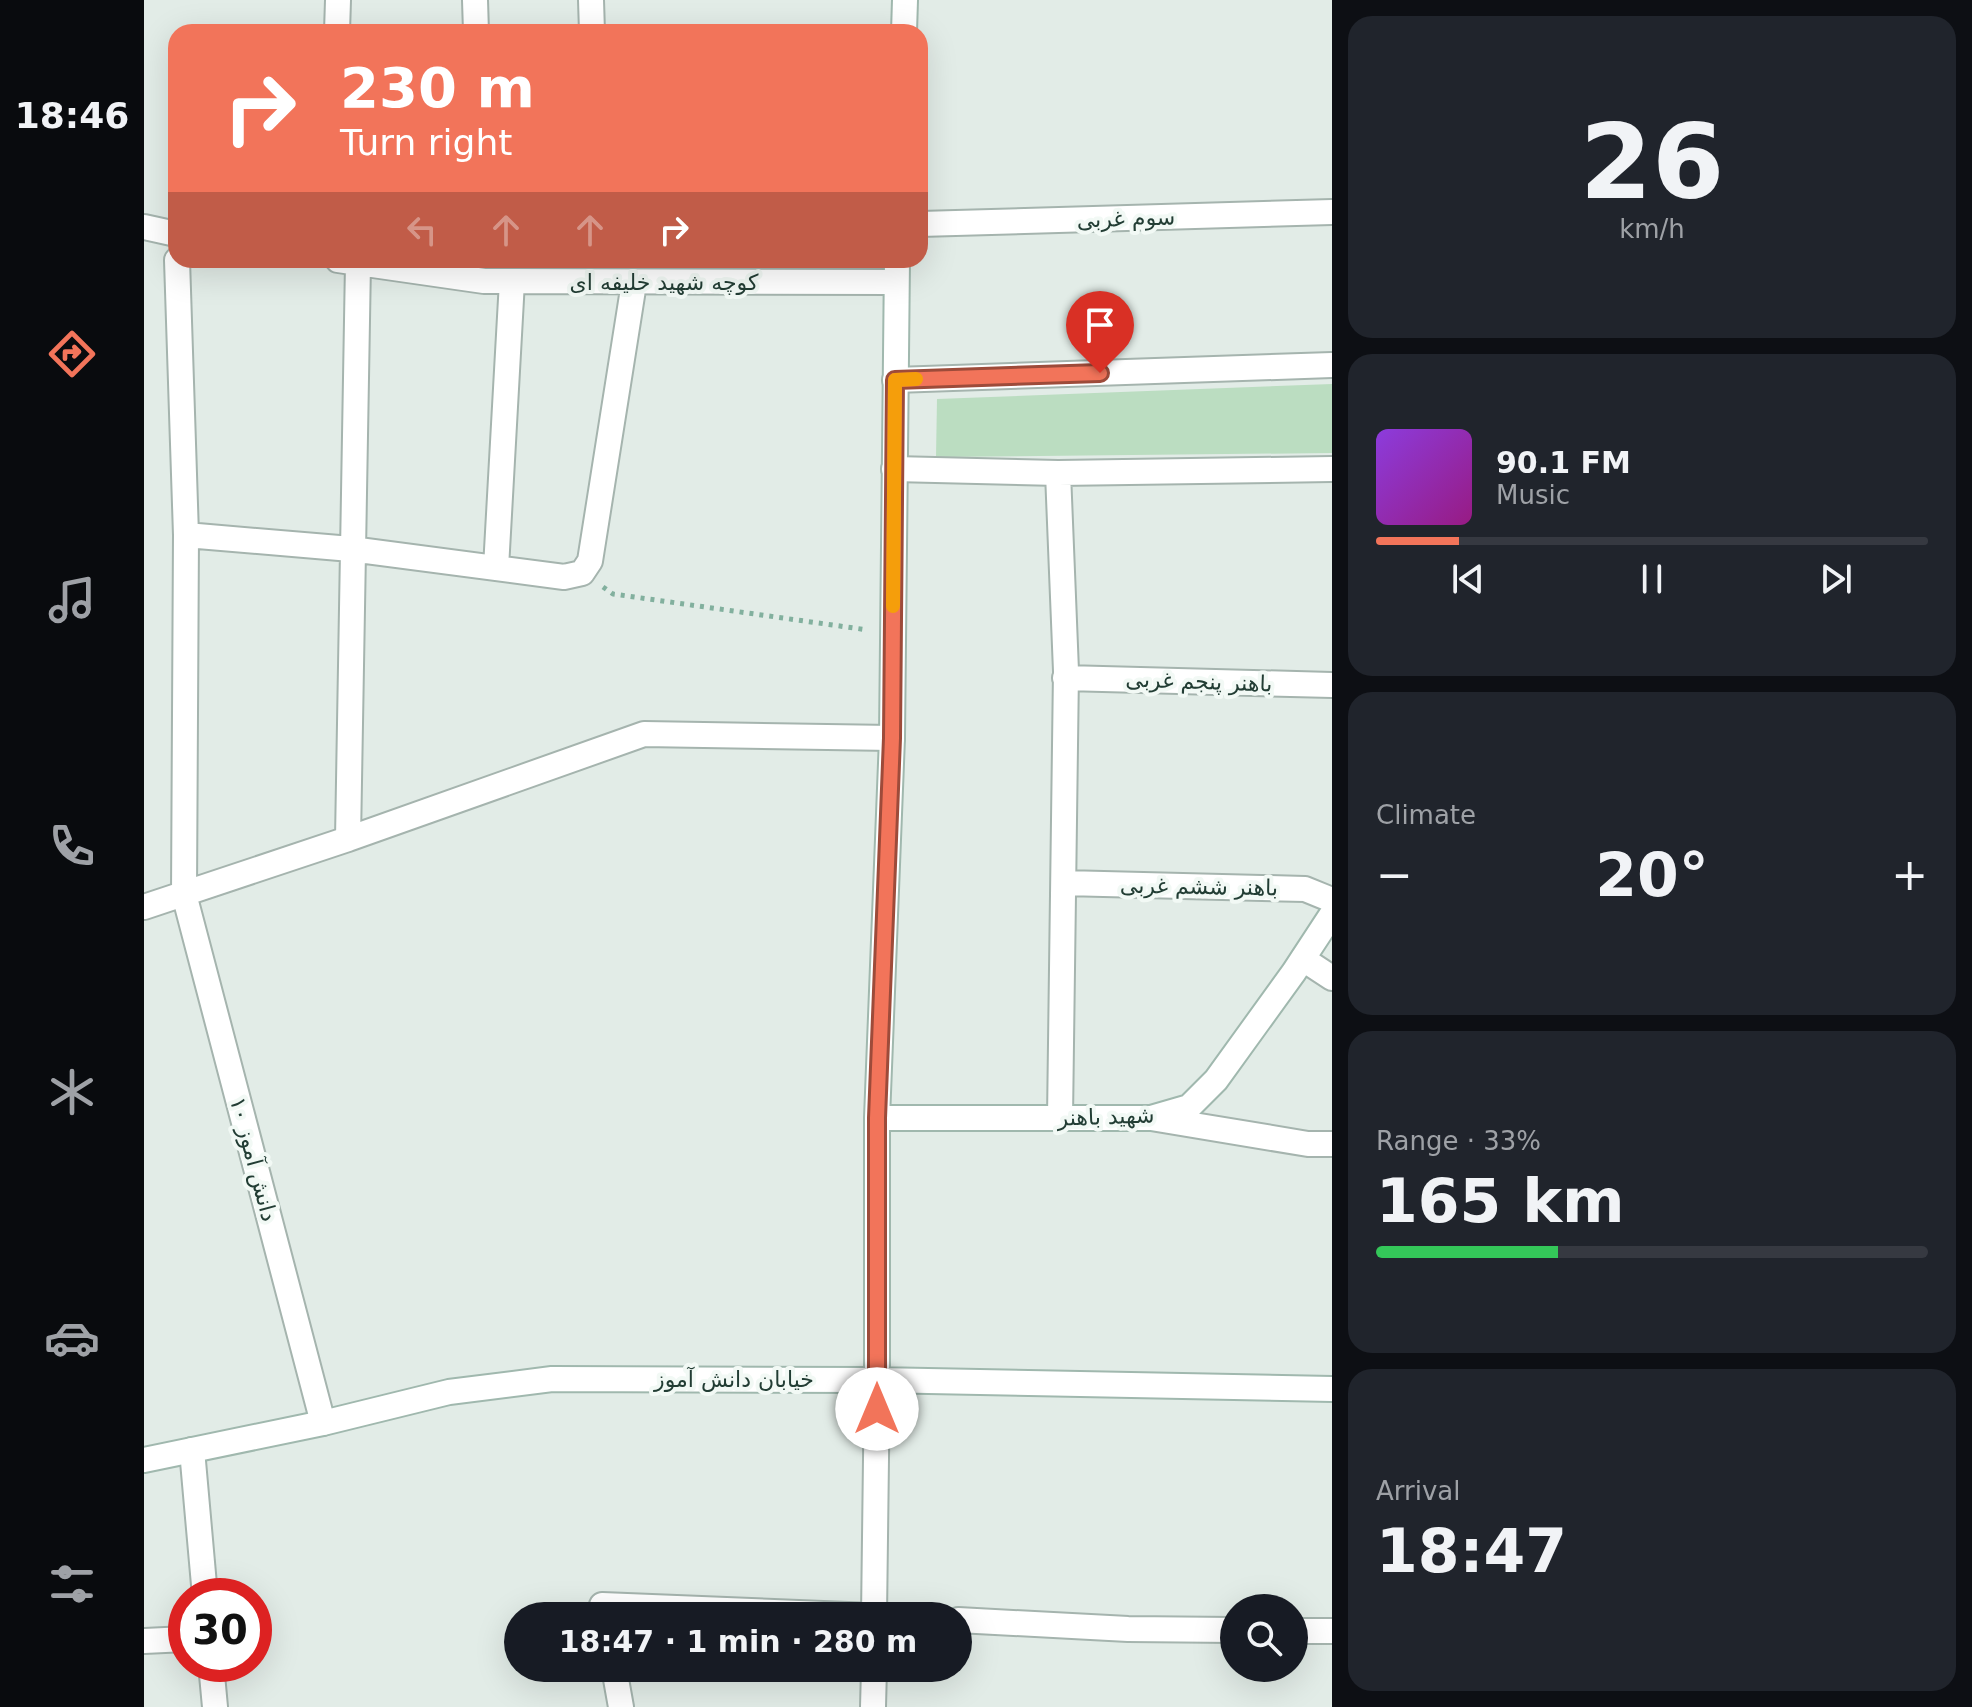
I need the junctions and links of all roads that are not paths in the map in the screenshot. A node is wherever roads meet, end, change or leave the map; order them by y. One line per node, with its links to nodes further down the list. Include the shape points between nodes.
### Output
1 (338, 0): 5 (street)
2 (475, 0): 6 (street)
3 (591, 0): 7 (street)
4 (905, 0): 8 (street)
5 (337, 24)
6 (476, 24)
7 (592, 24)
8 (904, 24)
9 (1332, 212): 10 (street, سوم غربی)
10 (928, 224)
11 (144, 227): 12 (street)
12 (168, 232)
13 (177, 268): 26 (street, دانش آموز ۱۰)
14 (348, 268): 27 (street)
15 (450, 268): 16 (street, کوچه شهید خلیفه ای)
16 (484, 270): 19 (street, کوچه شهید خلیفه ای)
17 (896, 271): 20 (street, کوچه شهید خلیفه ای); 22 (street)
18 (604, 272): 19 (street, کوچه شهید خلیفه ای); 20 (street, کوچه شهید خلیفه ای)
19 (512, 281): 28 (street)
20 (634, 283): 28 (street, via 590,561 582,573 564,577)
21 (1332, 365): 22 (street)
22 (895, 380): 23 (street)
23 (894, 469): 25 (street); 31 (street)
24 (1332, 469): 25 (street)
25 (1058, 473): 29 (street)
26 (186, 535): 27 (street); 34 (street, دانش آموز ۱۰)
27 (351, 549): 28 (street); 32 (street)
28 (496, 568)
29 (1065, 678): 30 (street, باهنر پنجم غربی); 33 (street)
30 (1332, 685)
31 (892, 738): 32 (street, via 644,734); 40 (street)
32 (348, 839): 34 (street)
33 (1064, 883): 35 (street, باهنر ششم غربی, via 1305,889); 41 (street)
34 (184, 894): 36 (street); 46 (street, دانش آموز ۱۰)
35 (1332, 900)
36 (144, 907)
37 (1332, 914): 38 (street, شهید باهنر)
38 (1303, 959): 39 (street); 42 (street, شهید باهنر, via 1216,1080 1189,1107)
39 (1332, 978)
40 (877, 1118): 41 (street, شهید باهنر); 44 (street)
41 (1060, 1118): 42 (street, شهید باهنر)
42 (1151, 1118): 43 (street)
43 (1332, 1144)
44 (877, 1380): 45 (street, خیابان دانش آموز); 46 (street, خیابان دانش آموز, via 552,1379 449,1392); 50 (street)
45 (1332, 1389)
46 (323, 1423): 47 (street, خیابان دانش آموز)
47 (192, 1450): 48 (street, خیابان دانش آموز); 49 (street)
48 (144, 1460)
49 (203, 1578)
50 (874, 1602)
51 (972, 1621): 52 (street)
52 (1220, 1630)
53 (1308, 1631): 54 (street)
54 (1332, 1631)
55 (168, 1640): 56 (street)
56 (144, 1641)
57 (213, 1682): 60 (street)
58 (617, 1682): 61 (street)
59 (874, 1682): 62 (street)
60 (215, 1707)
61 (621, 1707)
62 (873, 1707)

